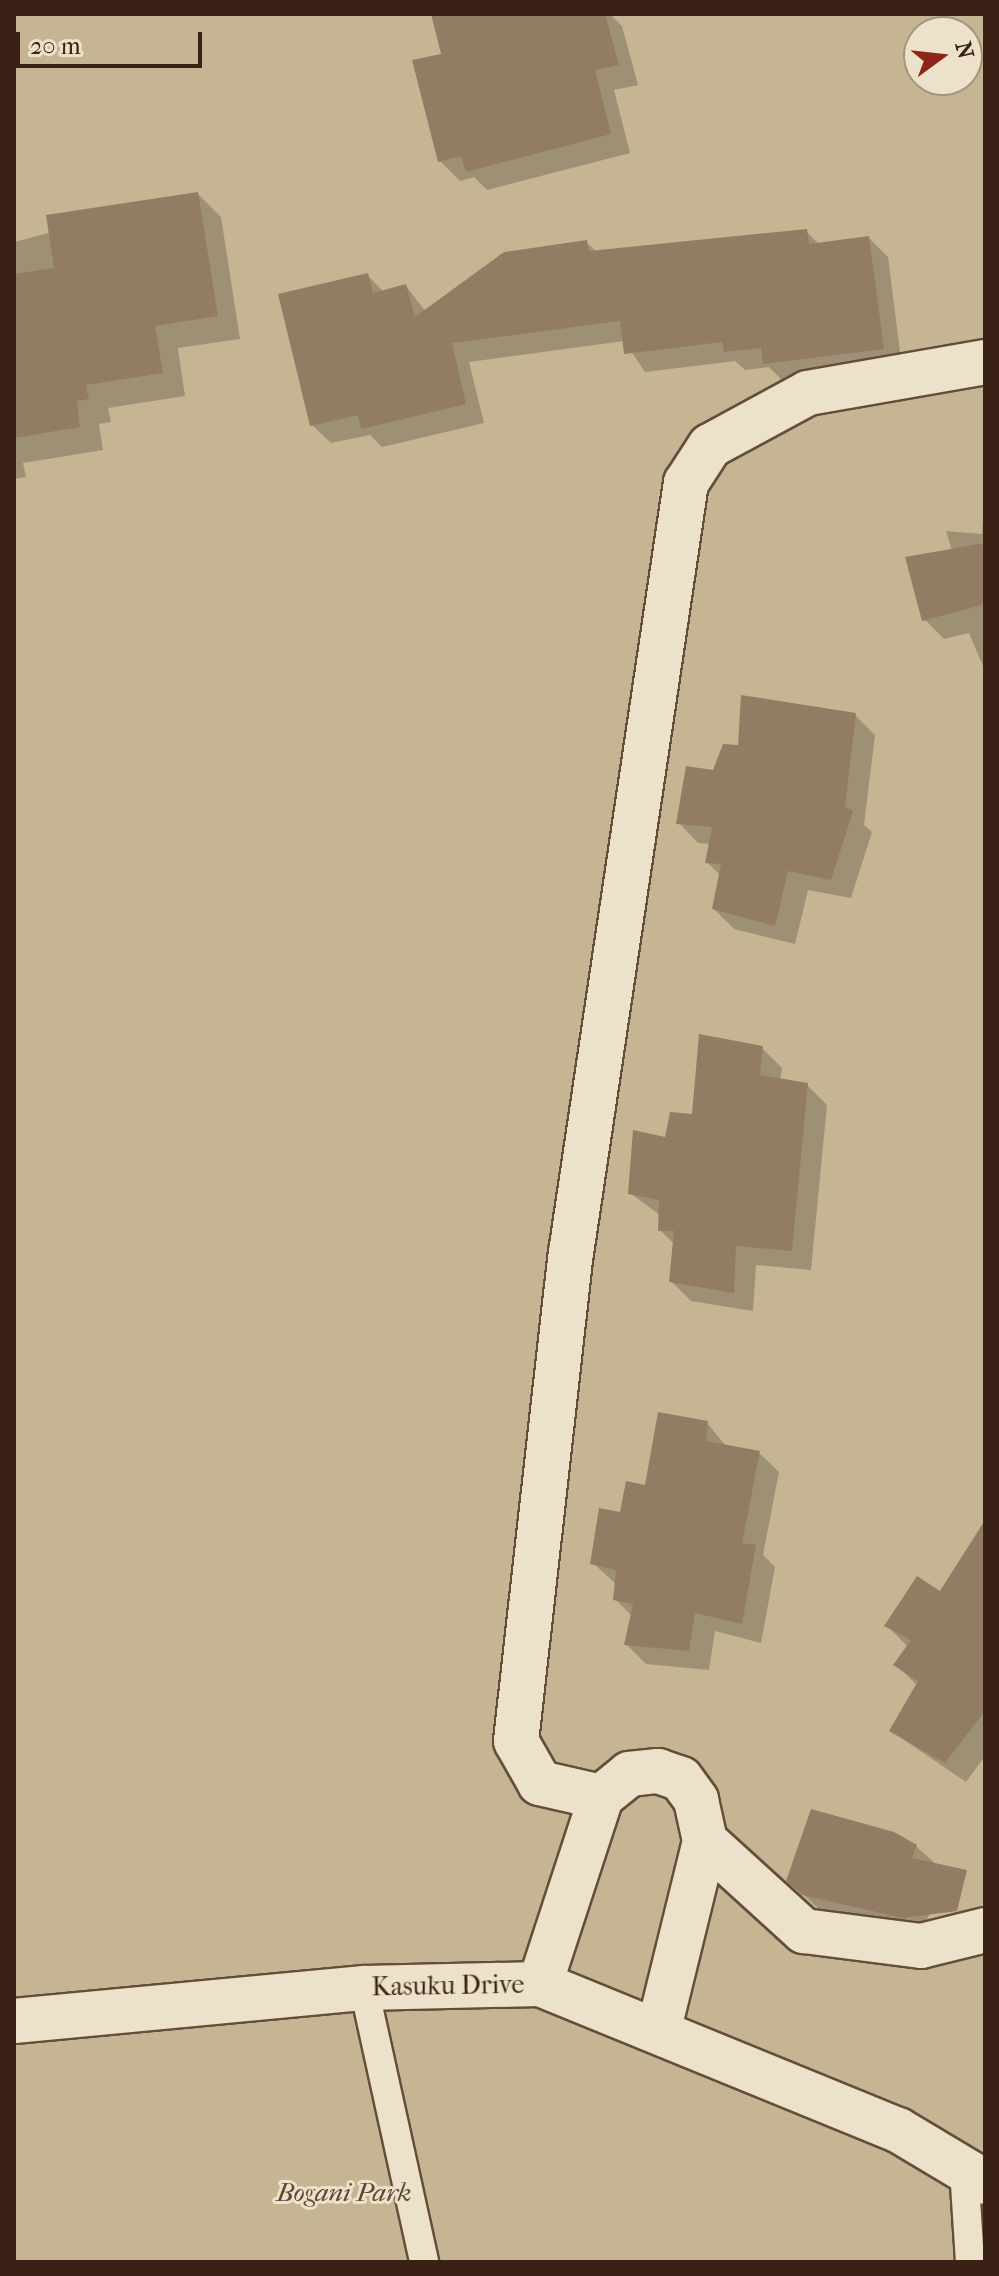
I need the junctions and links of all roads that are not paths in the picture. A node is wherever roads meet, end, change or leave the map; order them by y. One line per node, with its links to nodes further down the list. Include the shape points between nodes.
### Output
1 (985, 362): 2 (street, via 808,393 710,446 686,483 571,1253 516,1741 540,1783)
2 (601, 1797): 3 (street, via 629,1774 658,1771 681,1779 696,1800); 5 (street)
3 (705, 1841): 4 (street, via 804,1931 921,1946); 8 (street)
4 (985, 1930)
5 (540, 1984): 6 (street, Kasuku Drive); 8 (street, Kasuku Drive)
6 (364, 1988): 7 (street, Kasuku Drive); 10 (lane)
7 (14, 2021)
8 (659, 2028): 9 (street, Kasuku Drive, via 898,2130)
9 (974, 2175): 11 (lane)
10 (424, 2262)
11 (970, 2262)

